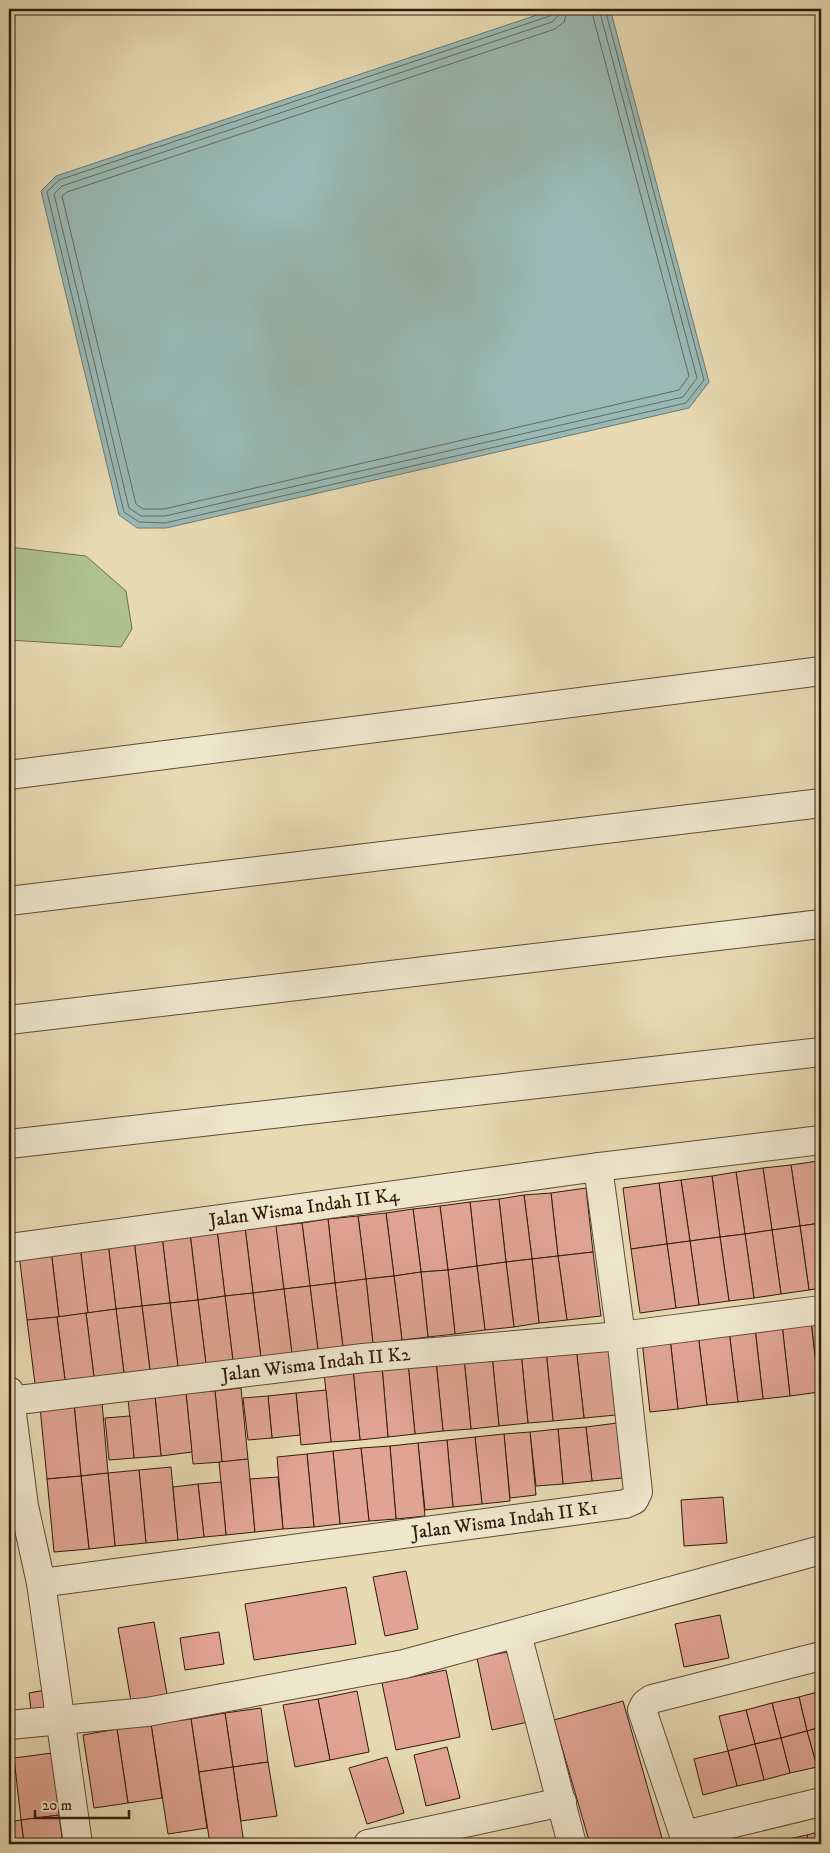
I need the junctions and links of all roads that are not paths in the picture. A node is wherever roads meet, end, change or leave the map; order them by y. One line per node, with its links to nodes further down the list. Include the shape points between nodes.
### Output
1 (821, 671): 2 (street)
2 (9, 775)
3 (821, 803): 4 (street)
4 (9, 901)
5 (821, 924): 6 (street)
6 (9, 1020)
7 (821, 1052): 9 (street)
8 (821, 1140): 10 (street, Jalan Wisma Indah II K4)
9 (9, 1144)
10 (598, 1167): 11 (street, Jalan Wisma Indah II K4); 13 (street, Jalan Wisma Indah II K1)
11 (9, 1248)
12 (821, 1310): 13 (street, Jalan Wisma Indah II K2)
13 (621, 1336): 14 (street, Jalan Wisma Indah II K2, via 363,1358); 17 (street, Jalan Wisma Indah II K1, via 638,1492 634,1500 625,1504)
14 (10, 1396): 15 (street)
15 (16, 1507): 17 (street)
16 (821, 1550): 18 (street)
17 (41, 1583): 20 (street)
18 (517, 1634): 20 (street, via 404,1664 308,1683 148,1712); 22 (street)
19 (821, 1656): 24 (street, via 652,1699 645,1704 642,1710)
20 (60, 1720): 21 (street); 25 (street)
21 (9, 1726)
22 (562, 1802): 26 (street); 27 (street)
23 (821, 1802): 24 (street)
24 (686, 1840)
25 (78, 1844)
26 (368, 1844)
27 (572, 1844)

